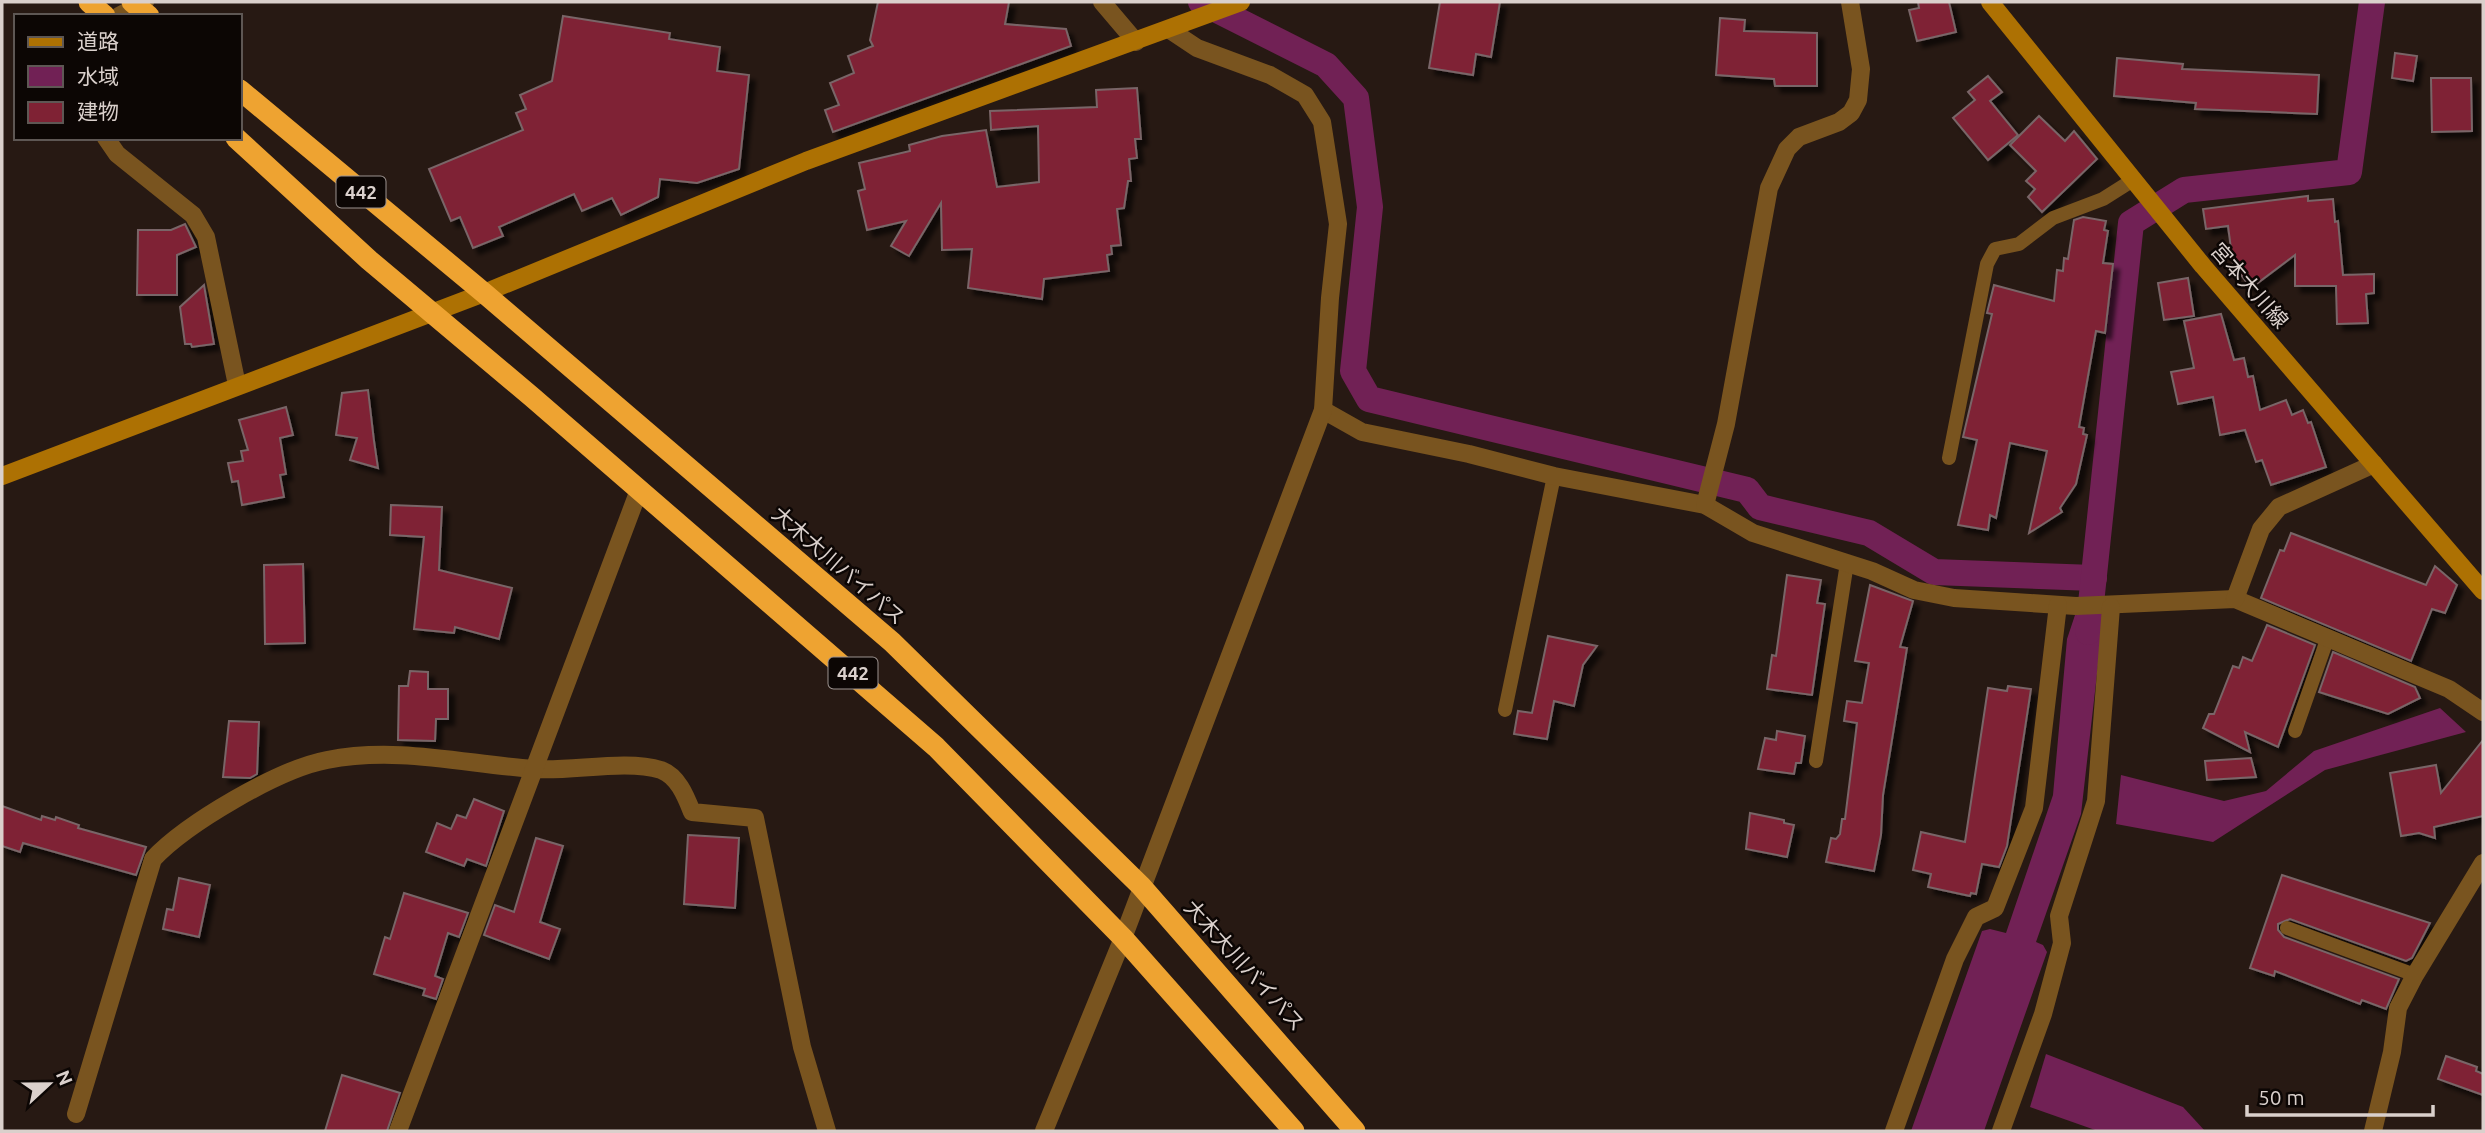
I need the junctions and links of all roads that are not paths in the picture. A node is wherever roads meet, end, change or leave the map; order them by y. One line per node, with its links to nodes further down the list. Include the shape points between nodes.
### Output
1 (89, 2): 6 (highway)
2 (1102, 2): 8 (street)
3 (1241, 2): 7 (street)
4 (1850, 2): 22 (street, via 1861,69 1858,100 1839,122 1799,137 1787,149 1769,188 1726,424)
5 (1990, 2): 12 (street, 宮本大川線)
6 (103, 14)
7 (1170, 30): 8 (street); 16 (street, via 1197,48 1270,75 1305,95 1322,122 1338,224)
8 (1136, 42): 13 (street, via 806,161)
9 (242, 92): 13 (highway, 大木大川バイパス / 442)
10 (107, 140): 15 (street, via 117,154 193,215 206,237)
11 (238, 140): 14 (highway, 442)
12 (2133, 180): 17 (lane, via 2103,200 2053,218 2019,244 1995,249 1987,264); 18 (street, 宮本大川線)
13 (484, 293): 14 (street); 35 (highway, 大木大川バイパス / 442, via 892,642)
14 (432, 312): 15 (street); 21 (highway, 442)
15 (237, 385): 19 (street)
16 (1323, 410): 20 (street, via 1362,432); 35 (street)
17 (1949, 458)
18 (2374, 464): 24 (street, 宮本大川線); 25 (street, via 2278,507 2260,529)
19 (2, 476)
20 (1554, 476): 22 (street); 29 (lane)
21 (639, 489): 33 (street); 37 (highway, 442, via 936,747)
22 (1707, 498): 23 (street, via 1753,533)
23 (1847, 563): 26 (street, via 1914,590 1954,598); 32 (lane)
24 (2483, 591)
25 (2235, 599): 27 (street); 28 (street)
26 (2067, 606): 27 (street); 45 (street, via 2034,808 1995,908 1976,917 1955,959)
27 (2106, 607): 46 (street, via 2096,801 2059,916 2062,943 2043,1014)
28 (2328, 637): 30 (street, via 2449,689); 31 (lane)
29 (1505, 710)
30 (2483, 712)
31 (2295, 731)
32 (1816, 761)
33 (534, 769): 39 (street, via 436,757 373,755 325,760 278,778 197,822 167,844 153,859); 40 (street); 41 (street, via 663,771 681,787 692,811 755,818 802,1047)
34 (2483, 863): 38 (street)
35 (1141, 886): 37 (street); 44 (highway, 大木大川バイパス / 442)
36 (2287, 928): 38 (lane)
37 (1123, 938): 42 (street); 43 (highway, 442)
38 (2415, 975): 47 (street, via 2398,1008)
39 (76, 1114)
40 (398, 1131)
41 (827, 1131)
42 (1044, 1131)
43 (1294, 1131)
44 (1356, 1131)
45 (1894, 1131)
46 (2001, 1131)
47 (2373, 1131)

